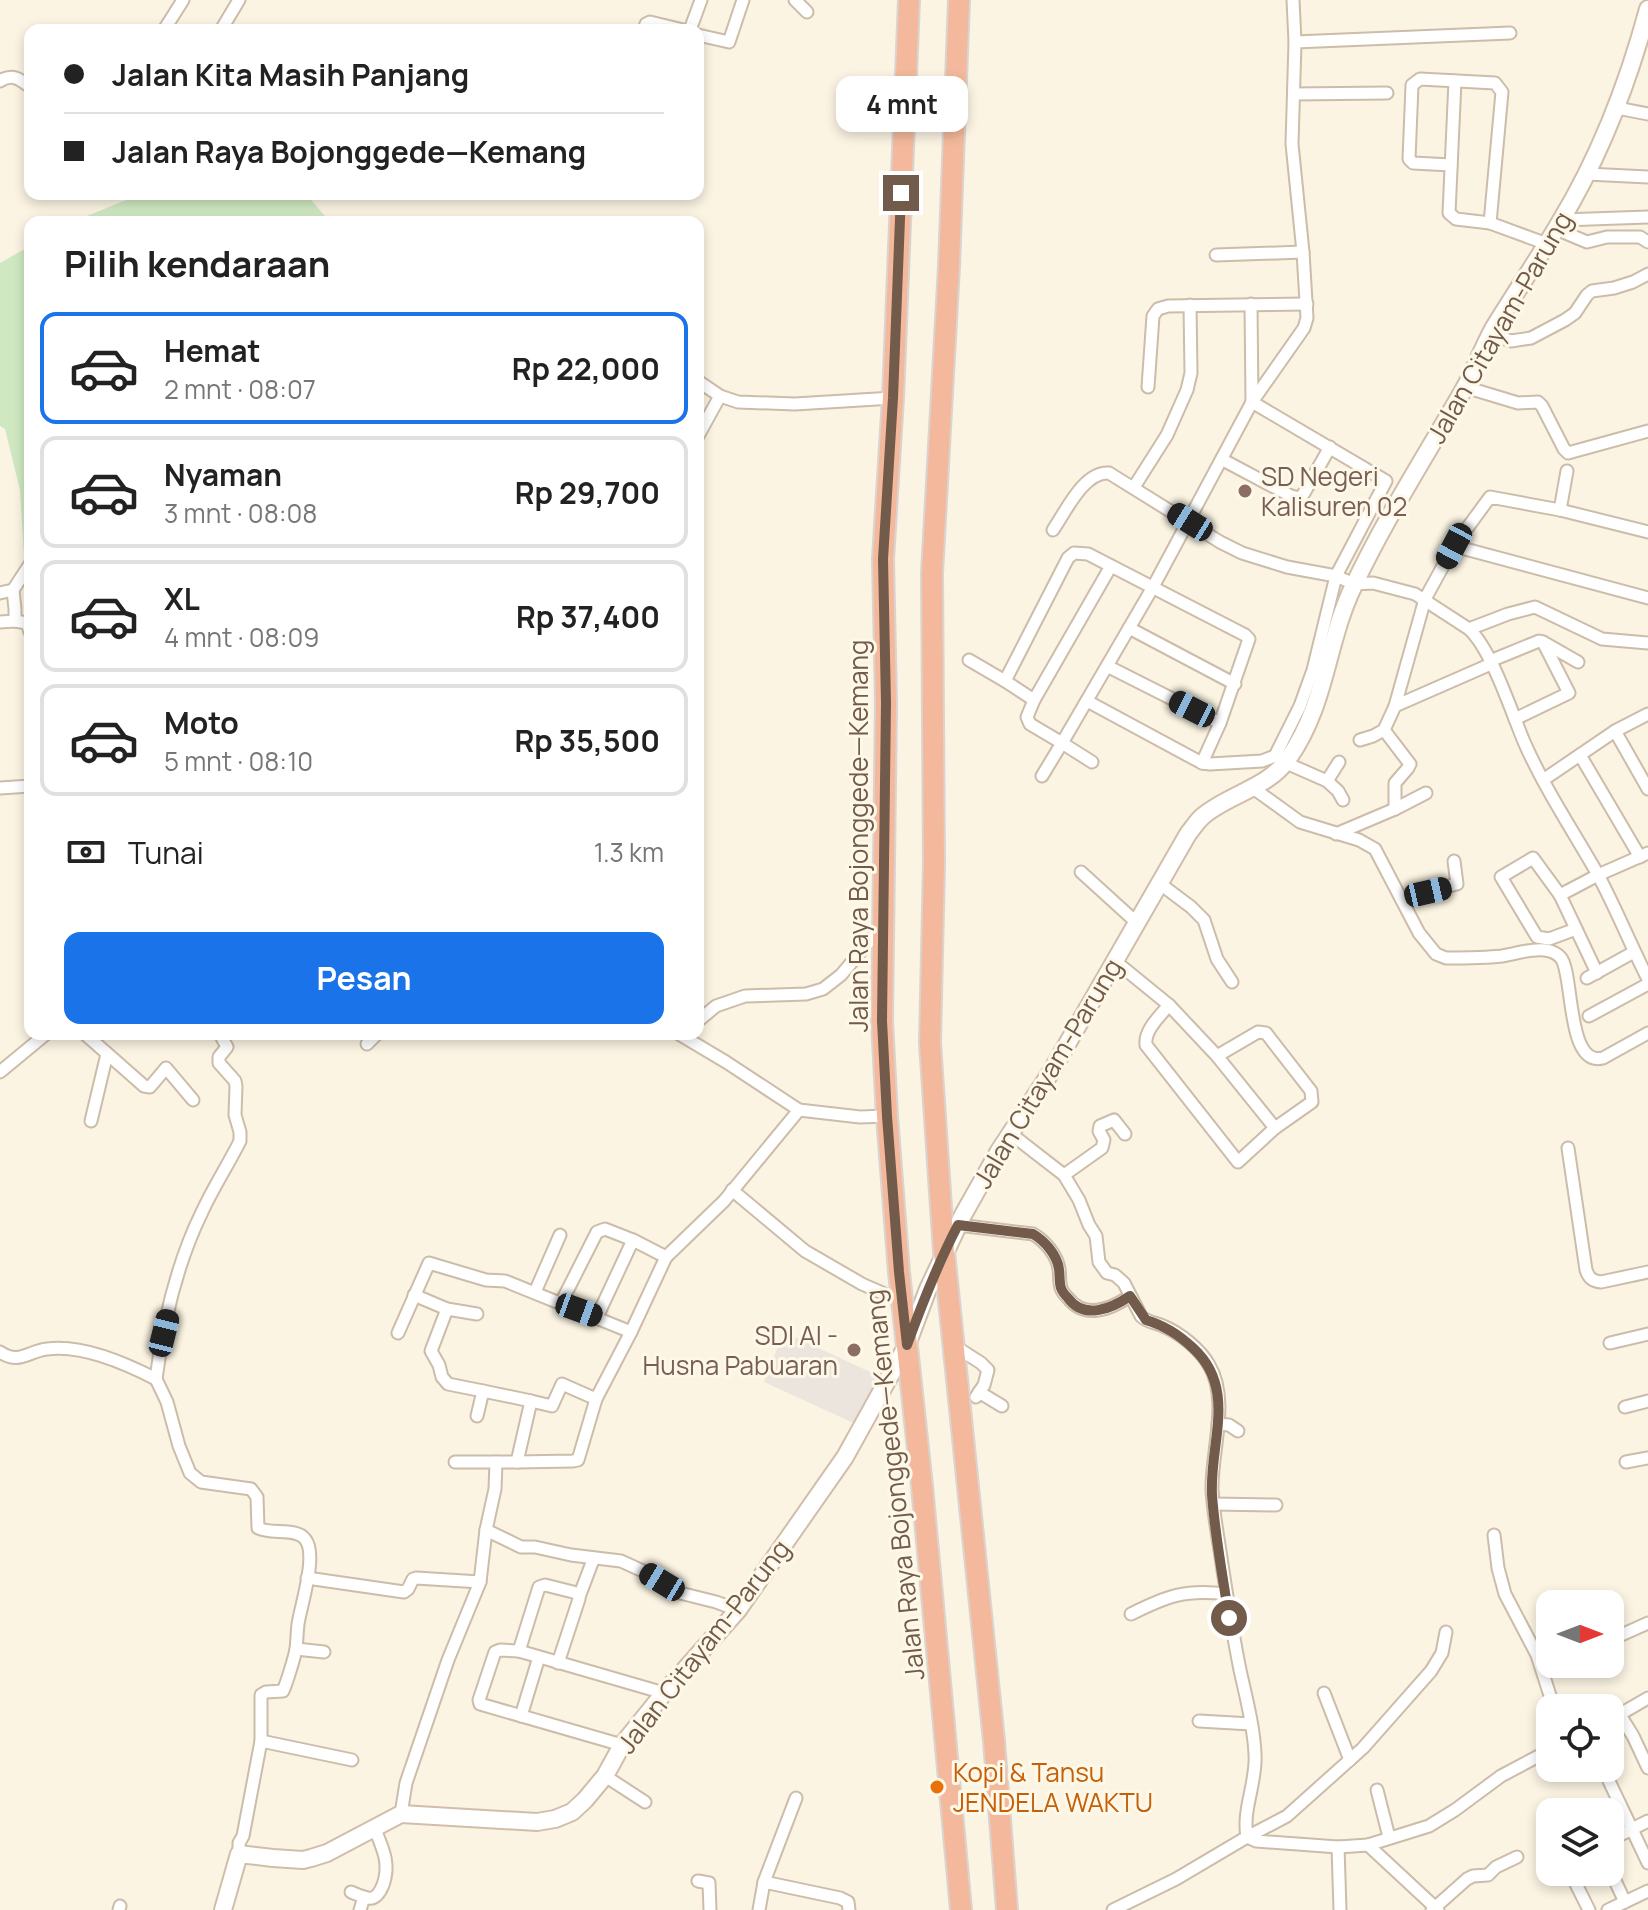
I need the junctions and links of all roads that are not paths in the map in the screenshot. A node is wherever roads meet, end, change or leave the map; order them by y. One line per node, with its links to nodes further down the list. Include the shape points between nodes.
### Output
1 (183, 0): 11 (street)
2 (239, 0): 12 (street)
3 (701, 0): 13 (street)
4 (743, 0): 16 (street, via 729,41)
5 (795, 0): 10 (street)
6 (909, 0): 43 (highway, Jalan Raya Bojonggede—Kemang)
7 (959, 0): 144 (highway, via 932,573 930,1043)
8 (1293, 0): 17 (street)
9 (1648, 9): 14 (main road, Jalan Citayam-Parung)
10 (807, 12)
11 (168, 24)
12 (225, 24)
13 (692, 24)
14 (1645, 31): 23 (main road, Jalan Citayam-Parung)
15 (1510, 33): 17 (street)
16 (704, 37)
17 (1295, 42): 22 (street)
18 (0, 81): 20 (street, via 15,77)
19 (1455, 81): 25 (street); 25 (street, via 1420,79 1411,88 1409,159); 29 (street, via 1491,82 1502,92)
20 (24, 83)
21 (1387, 93): 22 (street)
22 (1294, 94): 32 (street, via 1292,144)
23 (1617, 108): 24 (street); 26 (main road, Jalan Citayam-Parung)
24 (1648, 114)
25 (1451, 165): 29 (street, via 1450,216)
26 (1587, 174): 27 (street); 30 (main road, Jalan Citayam-Parung)
27 (1648, 177)
28 (1648, 217): 30 (street)
29 (1490, 223): 30 (street)
30 (1555, 231): 31 (street, via 1587,242 1607,237); 38 (main road, Jalan Citayam-Parung)
31 (1648, 242)
32 (1303, 252): 33 (street); 36 (street)
33 (1216, 255)
34 (1648, 274): 38 (street, via 1592,291 1575,313 1531,338 1511,341)
35 (1251, 304): 36 (street); 37 (street); 44 (street)
36 (1307, 304): 44 (street, via 1304,328)
37 (1190, 305): 40 (street, via 1155,312); 50 (street, via 1187,390 1167,435)
38 (1490, 334): 41 (main road, Jalan Citayam-Parung)
39 (704, 385): 42 (street)
40 (1148, 387)
41 (1465, 387): 46 (street, via 1540,404 1568,453); 59 (main road, Jalan Citayam-Parung)
42 (720, 396): 43 (street, via 773,404); 45 (street)
43 (893, 398): 112 (highway, Jalan Raya Bojonggede—Kemang, via 883,559)
44 (1252, 402): 47 (street); 48 (street)
45 (704, 425)
46 (1648, 431)
47 (1330, 447): 48 (street, via 1300,498); 58 (street, via 1387,482)
48 (1223, 460): 52 (street)
49 (1567, 471): 51 (street)
50 (1134, 487): 52 (street); 53 (street, via 1109,473 1094,475)
51 (1560, 510): 54 (street); 55 (street, via 1490,497)
52 (1190, 522): 58 (street, via 1254,558); 60 (street)
53 (1053, 530)
54 (1648, 532)
55 (1454, 546): 63 (street); 64 (street)
56 (1111, 566): 60 (street); 76 (street, via 1084,553 1068,558); 78 (street)
57 (24, 573): 61 (street)
58 (1336, 576): 59 (street); 91 (street, via 1313,670 1275,756)
59 (1354, 584): 64 (street, via 1383,585); 92 (main road, Jalan Citayam-Parung, via 1339,617 1317,704)
60 (1153, 587): 68 (street); 77 (street, via 1248,637)
61 (13, 590): 62 (street); 65 (street)
62 (0, 593)
63 (1648, 598)
64 (1425, 599): 69 (street); 80 (street)
65 (15, 621): 66 (street); 67 (street)
66 (0, 622)
67 (24, 622)
68 (1129, 628): 75 (street); 77 (street)
69 (1469, 629): 71 (street, via 1535,607 1602,639); 73 (street)
70 (1543, 642): 73 (street); 74 (street); 82 (street, via 1569,693)
71 (1648, 643)
72 (969, 660): 76 (street)
73 (1491, 662): 80 (street); 82 (street)
74 (1578, 662)
75 (1107, 666): 79 (street); 83 (street)
76 (1005, 681): 78 (street)
77 (1235, 684): 83 (street)
78 (1034, 700): 87 (street, via 1028,722)
79 (1087, 701): 87 (street); 91 (street)
80 (1395, 706): 84 (street)
81 (1648, 714): 85 (street)
82 (1515, 719): 94 (street)
83 (1220, 723): 91 (street)
84 (1384, 730): 86 (street); 102 (street, via 1410,764 1395,783)
85 (1615, 731): 88 (street); 99 (street)
86 (1360, 740)
87 (1062, 743): 89 (street); 93 (street)
88 (1580, 755): 94 (street); 104 (street)
89 (1092, 762)
90 (1339, 762): 95 (street)
91 (1202, 763)
92 (1286, 763): 95 (street); 98 (main road, Jalan Citayam-Parung)
93 (1042, 776)
94 (1543, 780): 107 (street)
95 (1327, 781): 101 (street)
96 (24, 786): 97 (street)
97 (0, 788)
98 (1253, 788): 103 (street, via 1300,822); 108 (main road, Jalan Citayam-Parung, via 1202,817)
99 (1648, 789)
100 (1426, 793): 102 (street)
101 (1343, 800)
102 (1395, 809): 103 (street)
103 (1336, 834): 110 (street, via 1375,849)
104 (1644, 855): 107 (street)
105 (1454, 861): 110 (street, via 1457,884)
106 (1081, 872): 111 (street)
107 (1598, 875): 109 (street); 114 (street)
108 (1159, 883): 111 (main road, Jalan Citayam-Parung); 117 (street, via 1204,920 1217,959)
109 (1560, 895): 113 (street); 113 (street, via 1534,859 1501,877 1537,937 1549,939)
110 (1401, 898): 121 (street, via 1419,933 1442,957 1540,950 1558,954 1565,964 1573,1019 1591,1058 1603,1058)
111 (1136, 922): 115 (main road, Jalan Citayam-Parung)
112 (884, 924): 119 (street, via 837,980 823,989 745,996); 133 (highway, Jalan Raya Bojonggede—Kemang)
113 (1576, 929): 114 (street, via 1592,976)
114 (1634, 952): 116 (street)
115 (1115, 961): 118 (street); 136 (main road, Jalan Citayam-Parung)
116 (1647, 975): 120 (street)
117 (1232, 982)
118 (1169, 1005): 129 (street); 135 (street, via 1146,1033 1146,1045 1236,1162)
119 (704, 1016)
120 (1589, 1016)
121 (1648, 1033)
122 (39, 1040): 130 (street)
123 (92, 1040): 128 (street)
124 (223, 1040): 162 (street, via 227,1047 219,1063 235,1081 240,1141 191,1239)
125 (371, 1040): 127 (street)
126 (692, 1040): 132 (street)
127 (367, 1044)
128 (107, 1054): 131 (street, via 144,1086 150,1087 166,1068); 134 (street)
129 (1217, 1056): 135 (street); 135 (street, via 1258,1032 1269,1034 1313,1097)
130 (0, 1072)
131 (193, 1100)
132 (799, 1110): 133 (street); 140 (street)
133 (887, 1116): 150 (highway, Jalan Raya Bojonggede—Kemang)
134 (91, 1121)
135 (1275, 1128)
136 (1010, 1133): 139 (street); 141 (main road, Jalan Citayam-Parung)
137 (1125, 1134): 139 (street, via 1114,1120 1100,1126 1102,1148)
138 (1568, 1148): 146 (street, via 1589,1277 1601,1282)
139 (1064, 1175): 149 (street, via 1096,1236 1099,1262 1119,1277)
140 (732, 1190): 145 (street); 150 (street, via 816,1258)
141 (958, 1225): 144 (main road, Jalan Citayam-Parung); 149 (street, via 1033,1234 1056,1258 1061,1291 1074,1306 1096,1311)
142 (560, 1235): 147 (street)
143 (633, 1240): 145 (street); 151 (street, via 605,1229 597,1232); 154 (street)
144 (944, 1252): 159 (main road, Jalan Citayam-Parung); 160 (highway)
145 (666, 1257): 155 (street)
146 (1648, 1272)
147 (535, 1292): 148 (street, via 429,1263); 151 (street)
148 (414, 1295): 152 (street); 156 (street)
149 (1130, 1296): 170 (street, via 1146,1320 1173,1331 1204,1357 1216,1384)
150 (903, 1302): 159 (highway, Jalan Raya Bojonggede—Kemang)
151 (561, 1303): 154 (street)
152 (447, 1309): 153 (street); 163 (street, via 431,1351 442,1377 448,1384)
153 (477, 1314)
154 (597, 1317): 155 (street)
155 (631, 1332): 164 (street)
156 (398, 1333)
157 (1648, 1334): 158 (street)
158 (1610, 1343)
159 (907, 1345): 186 (main road, Jalan Citayam-Parung, via 845,1457); 242 (highway, Jalan Raya Bojonggede—Kemang)
160 (953, 1345): 167 (street, via 988,1370 978,1394); 243 (highway)
161 (0, 1352): 162 (street, via 16,1358 47,1349 68,1350 110,1358)
162 (156, 1379): 182 (street, via 190,1473 201,1482 254,1490 258,1528 296,1533 307,1541)
163 (483, 1391): 165 (street); 169 (street)
164 (596, 1399): 165 (street, via 562,1384 552,1406); 175 (street, via 578,1460)
165 (531, 1401): 175 (street)
166 (1648, 1401): 168 (street)
167 (1002, 1406)
168 (1625, 1407)
169 (477, 1416)
170 (1218, 1424): 171 (street); 177 (street)
171 (1238, 1431)
172 (1648, 1458): 176 (street)
173 (455, 1462): 174 (street)
174 (496, 1462): 175 (street); 179 (street)
175 (517, 1462)
176 (1626, 1462)
177 (1214, 1504): 178 (street); 184 (street)
178 (1276, 1505)
179 (486, 1530): 183 (street); 186 (street, via 521,1547 621,1561 676,1592)
180 (1494, 1535): 198 (street, via 1505,1594 1537,1655)
181 (593, 1560): 185 (street)
182 (307, 1578): 183 (street, via 404,1592 416,1578); 191 (street)
183 (480, 1582): 216 (street, via 406,1783)
184 (1226, 1594): 187 (street, via 1187,1592); 203 (street)
185 (579, 1597): 192 (street, via 539,1587); 195 (street)
186 (738, 1610): 196 (main road, Jalan Citayam-Parung)
187 (1131, 1614)
188 (1648, 1623): 190 (street)
189 (1446, 1632): 209 (street, via 1431,1671)
190 (1624, 1634)
191 (296, 1649): 193 (street); 205 (street, via 284,1689 261,1695)
192 (519, 1651): 194 (street); 201 (street, via 495,1652 479,1700)
193 (324, 1652)
194 (539, 1657): 195 (street); 201 (street)
195 (558, 1663): 196 (street)
196 (664, 1693): 206 (main road, Jalan Citayam-Parung)
197 (1324, 1693): 209 (street)
198 (1550, 1694)
199 (1648, 1698): 200 (street)
200 (1624, 1713)
201 (521, 1716): 206 (street)
202 (1199, 1721): 203 (street)
203 (1251, 1724): 221 (street, via 1255,1769 1246,1811)
204 (1624, 1730): 210 (street)
205 (261, 1741): 208 (street); 225 (street)
206 (622, 1745): 211 (main road, Jalan Citayam-Parung)
207 (1536, 1757): 222 (street, via 1429,1826)
208 (352, 1760)
209 (1350, 1760): 221 (street, via 1287,1816)
210 (1648, 1768)
211 (605, 1776): 215 (street); 216 (main road, Jalan Citayam-Parung, via 572,1812 546,1821)
212 (1609, 1782): 219 (street)
213 (1377, 1790): 222 (street)
214 (796, 1798): 229 (street)
215 (645, 1802)
216 (401, 1814): 218 (main road, Jalan Citayam-Parung)
217 (1648, 1821): 219 (street)
218 (374, 1827): 225 (main road, Jalan Citayam-Parung, via 303,1860); 234 (street, via 387,1870 378,1895)
219 (1632, 1828): 220 (street); 227 (street)
220 (1624, 1832)
221 (1247, 1837): 224 (street); 244 (street)
222 (1389, 1837): 223 (street)
223 (1368, 1845): 224 (street); 236 (street)
224 (1338, 1847): 245 (street)
225 (239, 1854): 237 (main road)
226 (1517, 1857): 236 (street, via 1488,1875 1467,1879)
227 (1648, 1863)
228 (698, 1881): 239 (street, via 709,1883)
229 (764, 1882): 240 (street); 241 (street, via 840,1898)
230 (1577, 1886): 246 (street)
231 (1618, 1886): 235 (street)
232 (1648, 1891): 235 (street)
233 (351, 1892): 234 (street)
234 (364, 1897): 238 (street)
235 (1625, 1902): 247 (street)
236 (1435, 1909)
237 (223, 1910)
238 (360, 1910)
239 (710, 1910)
240 (759, 1910)
241 (849, 1910)
242 (961, 1910)
243 (1007, 1910)
244 (1113, 1910)
245 (1340, 1910)
246 (1589, 1910)
247 (1608, 1910)

